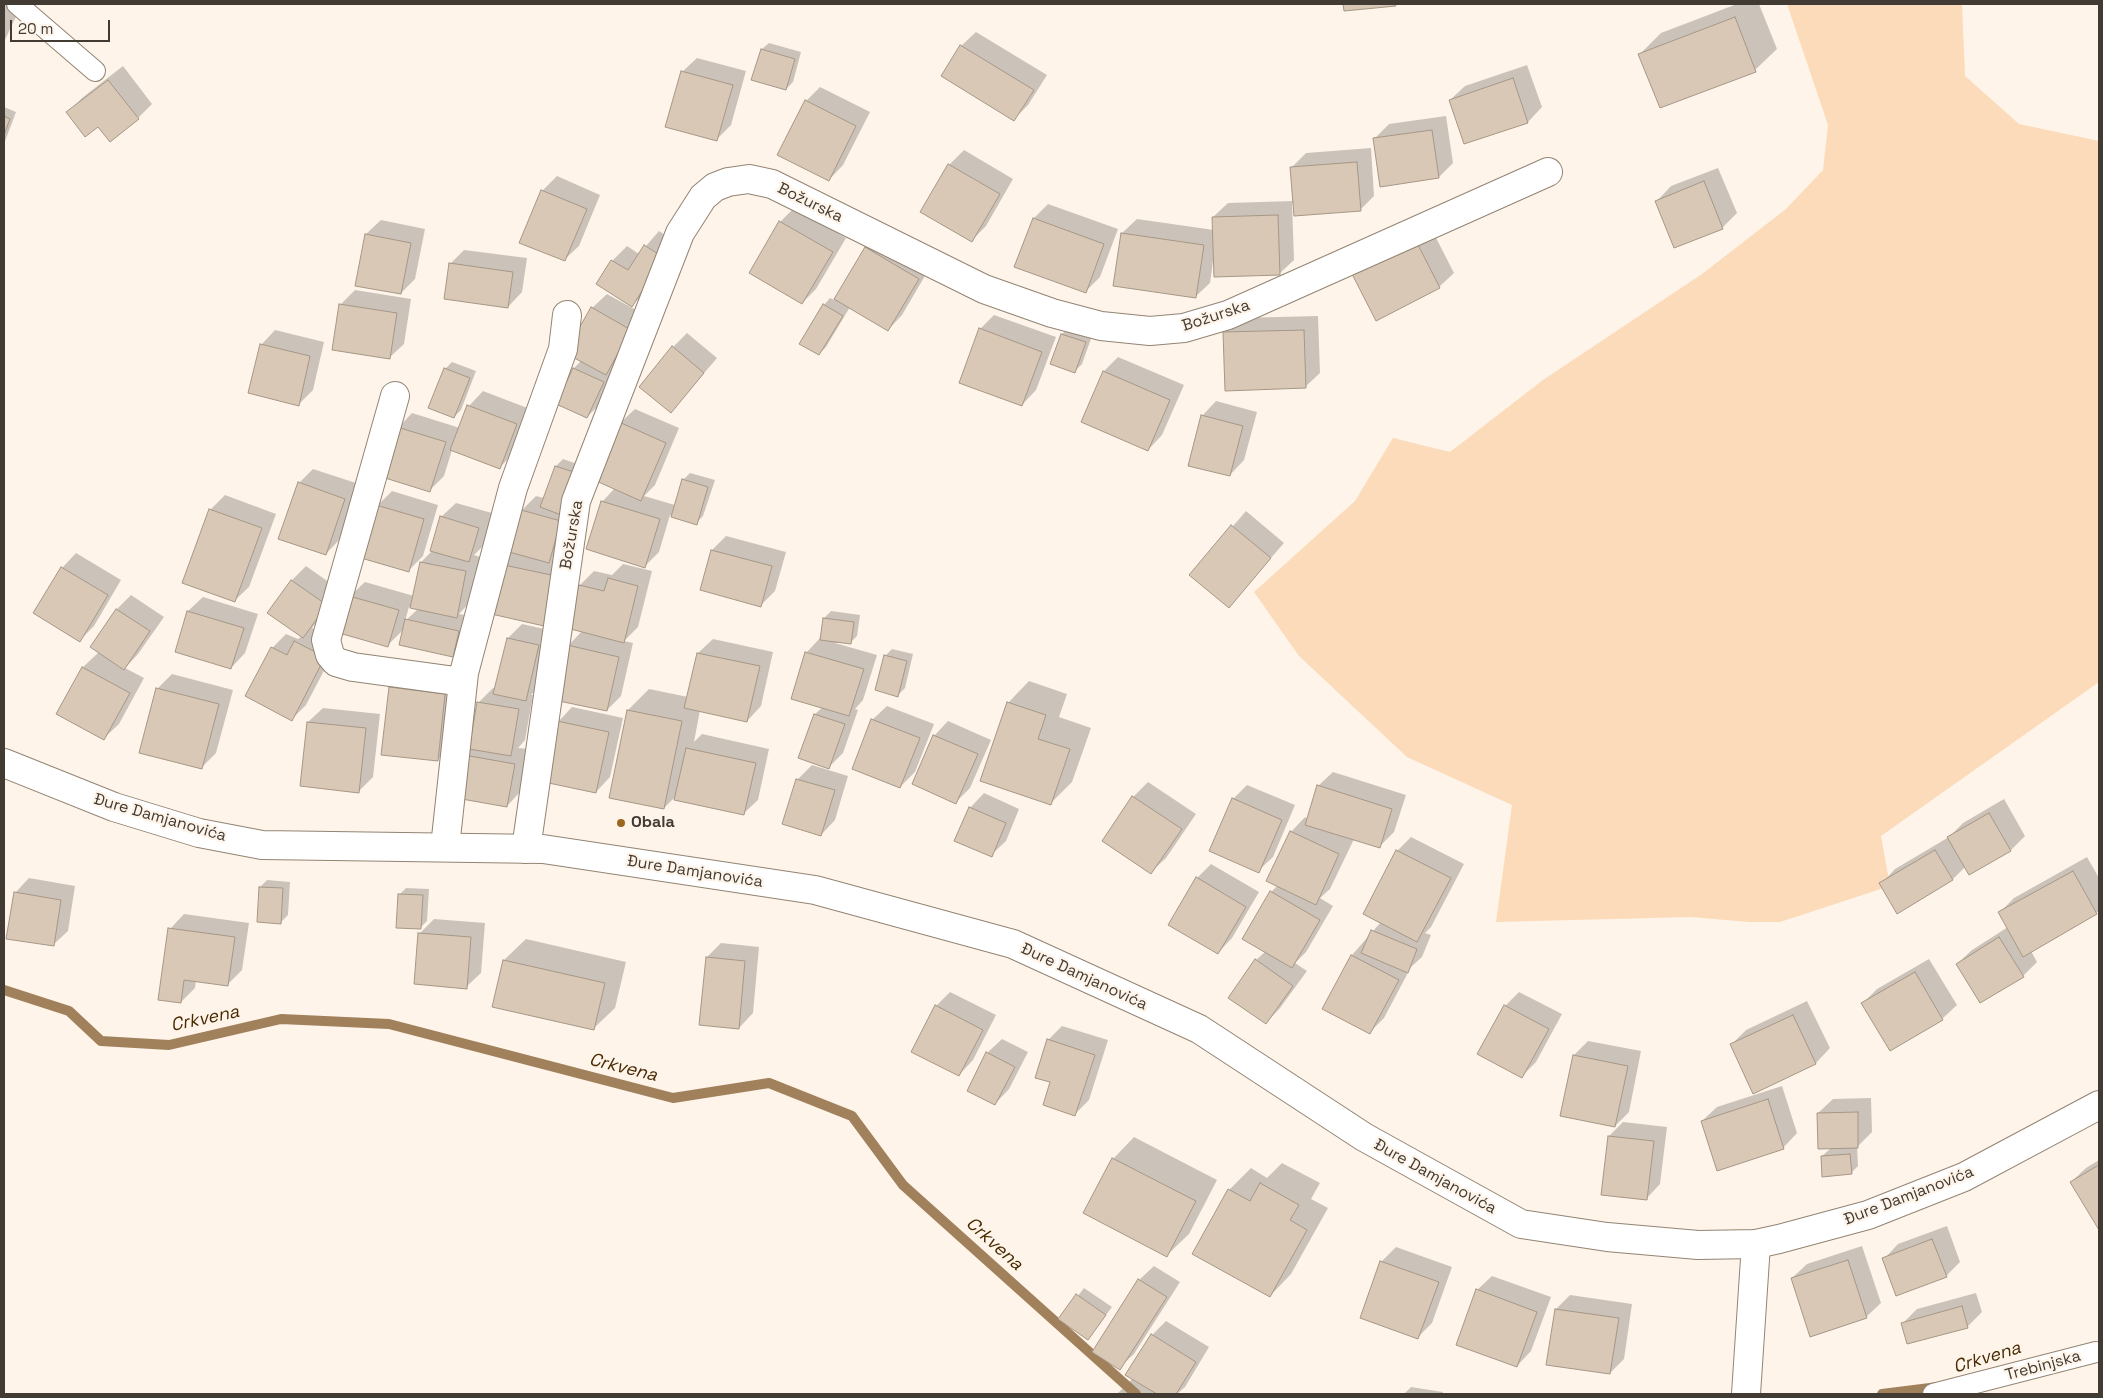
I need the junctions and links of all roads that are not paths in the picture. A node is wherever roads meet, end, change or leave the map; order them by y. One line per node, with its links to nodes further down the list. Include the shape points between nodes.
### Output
1 (17, 4): 2 (lane)
2 (95, 71)
3 (1548, 172): 9 (street, Božurska, via 1228,315 1184,328 1150,331 1101,326 984,289 772,184 749,179 715,187 703,197 680,233 576,501)
4 (567, 315): 6 (street, via 563,349 513,488)
5 (395, 396): 6 (street, via 326,640 330,655 336,662 354,668)
6 (463, 682): 8 (street)
7 (4, 763): 8 (street, Đure Damjanovića, via 114,807 198,833 262,845)
8 (445, 847): 9 (street, Đure Damjanovića)
9 (526, 849): 11 (street, Đure Damjanovića, via 815,890 1014,944 1199,1029 1364,1137 1521,1224 1607,1237 1698,1245)
10 (2099, 1106): 11 (street, Đure Damjanovića, via 1964,1177 1868,1215)
11 (1756, 1244): 13 (street)
12 (2096, 1352): 14 (lane, Trebinjska)
13 (1746, 1393)
14 (1933, 1394)

